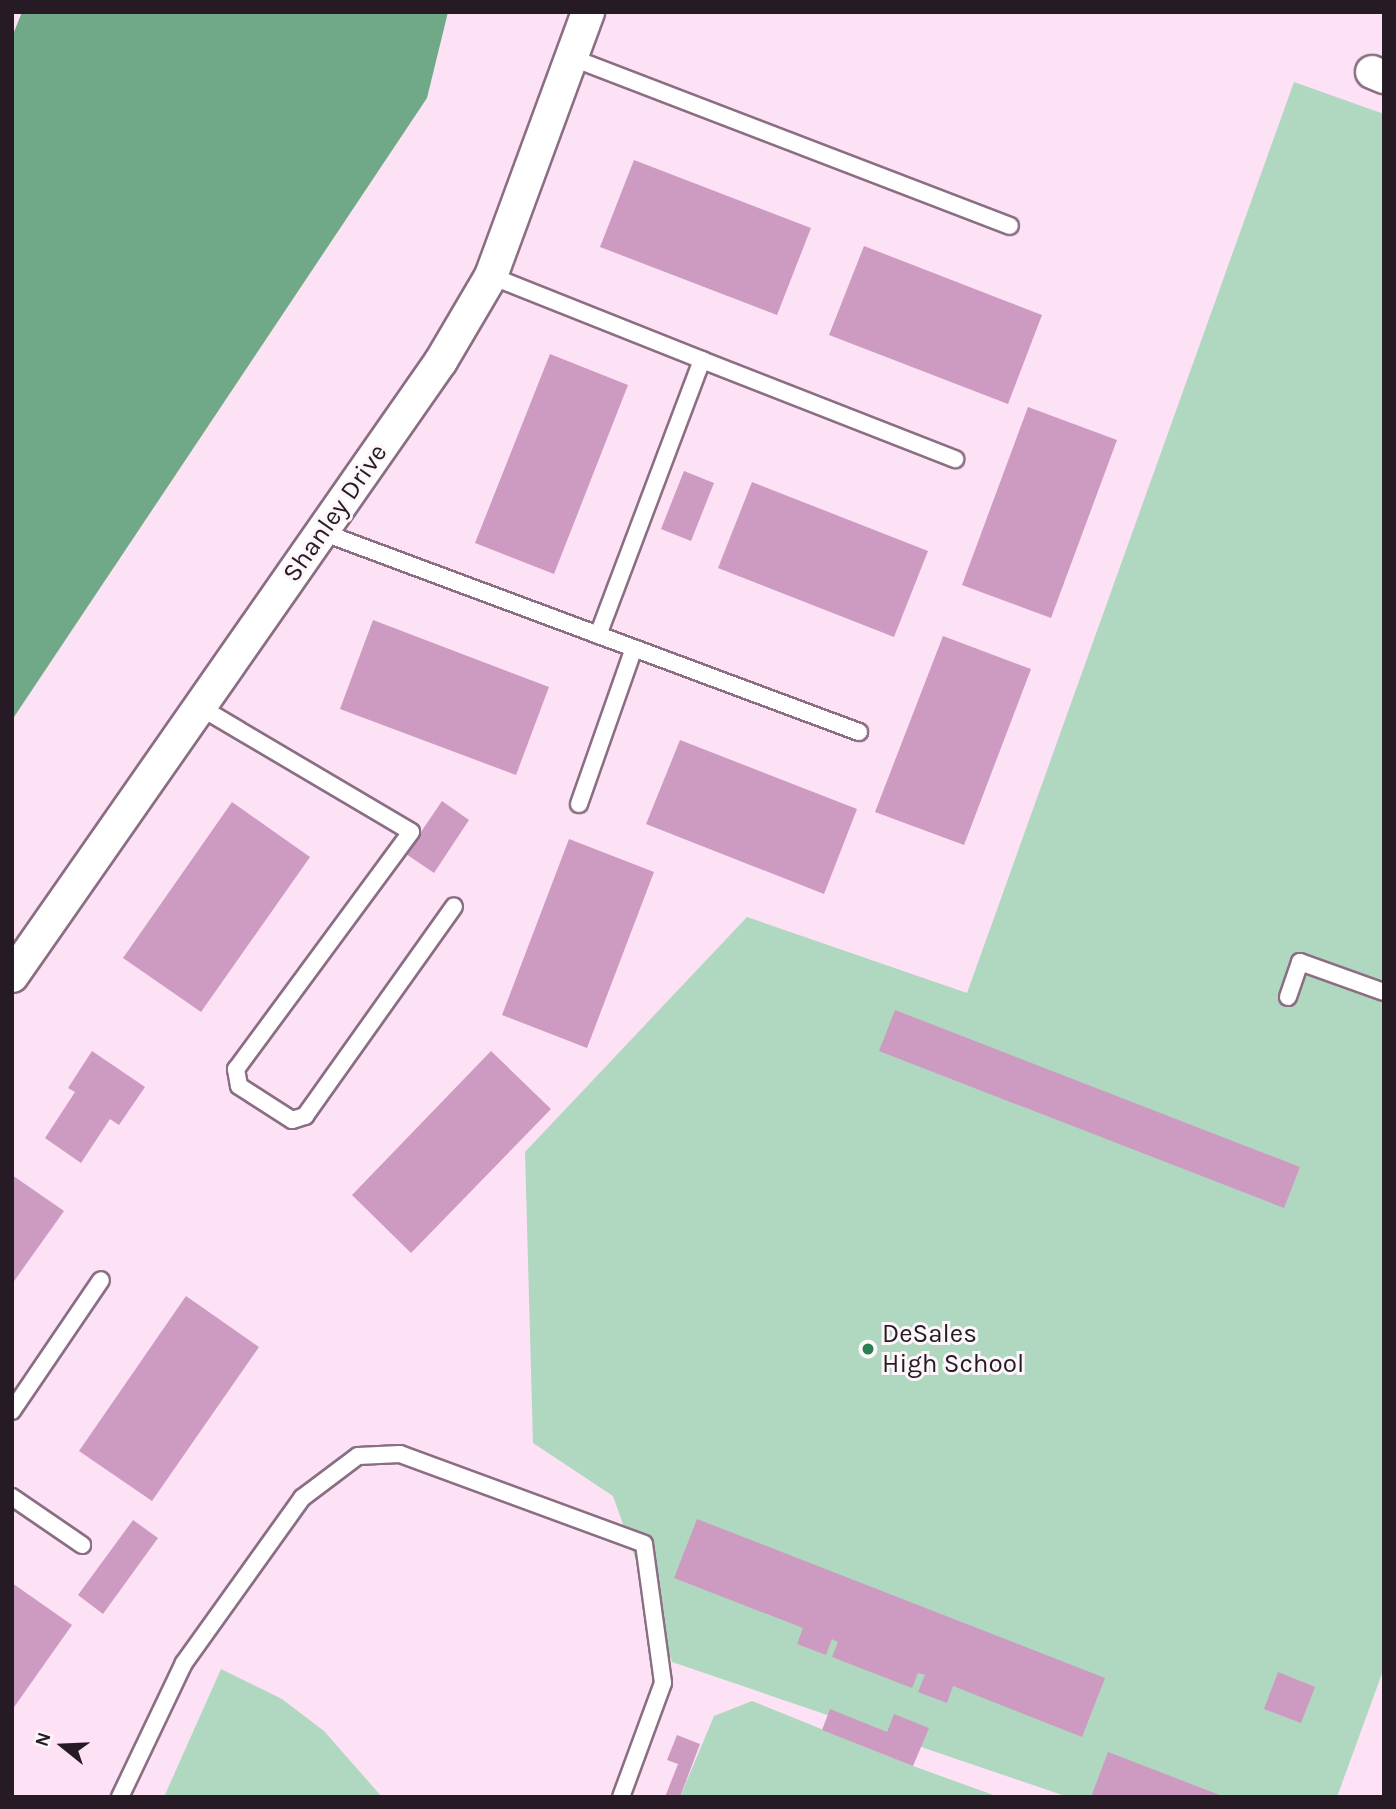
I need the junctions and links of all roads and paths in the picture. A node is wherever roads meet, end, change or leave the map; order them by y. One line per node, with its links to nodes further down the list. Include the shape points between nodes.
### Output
1 (588, 12): 2 (street, Shanley Drive)
2 (570, 57): 3 (lane); 4 (street, Shanley Drive)
3 (1010, 226)
4 (491, 276): 5 (lane); 7 (street, Shanley Drive, via 441,361)
5 (702, 360): 6 (lane); 8 (lane)
6 (955, 459)
7 (322, 532): 8 (lane); 10 (street, Shanley Drive)
8 (598, 635): 9 (lane)
9 (634, 648): 11 (lane); 12 (lane)
10 (200, 707): 13 (lane, via 411,832 236,1069 239,1086 292,1120 305,1116); 14 (street, Shanley Drive)
11 (859, 732)
12 (579, 803)
13 (454, 906)
14 (12, 976)
15 (1384, 992): 16 (lane, via 1300,962)
16 (1288, 997)
17 (101, 1279): 18 (lane)
18 (12, 1411)
19 (12, 1497): 20 (lane)
20 (82, 1545)
21 (120, 1797): 22 (lane, via 184,1663 302,1498 358,1456 401,1454 644,1544 663,1683)
22 (621, 1797)

